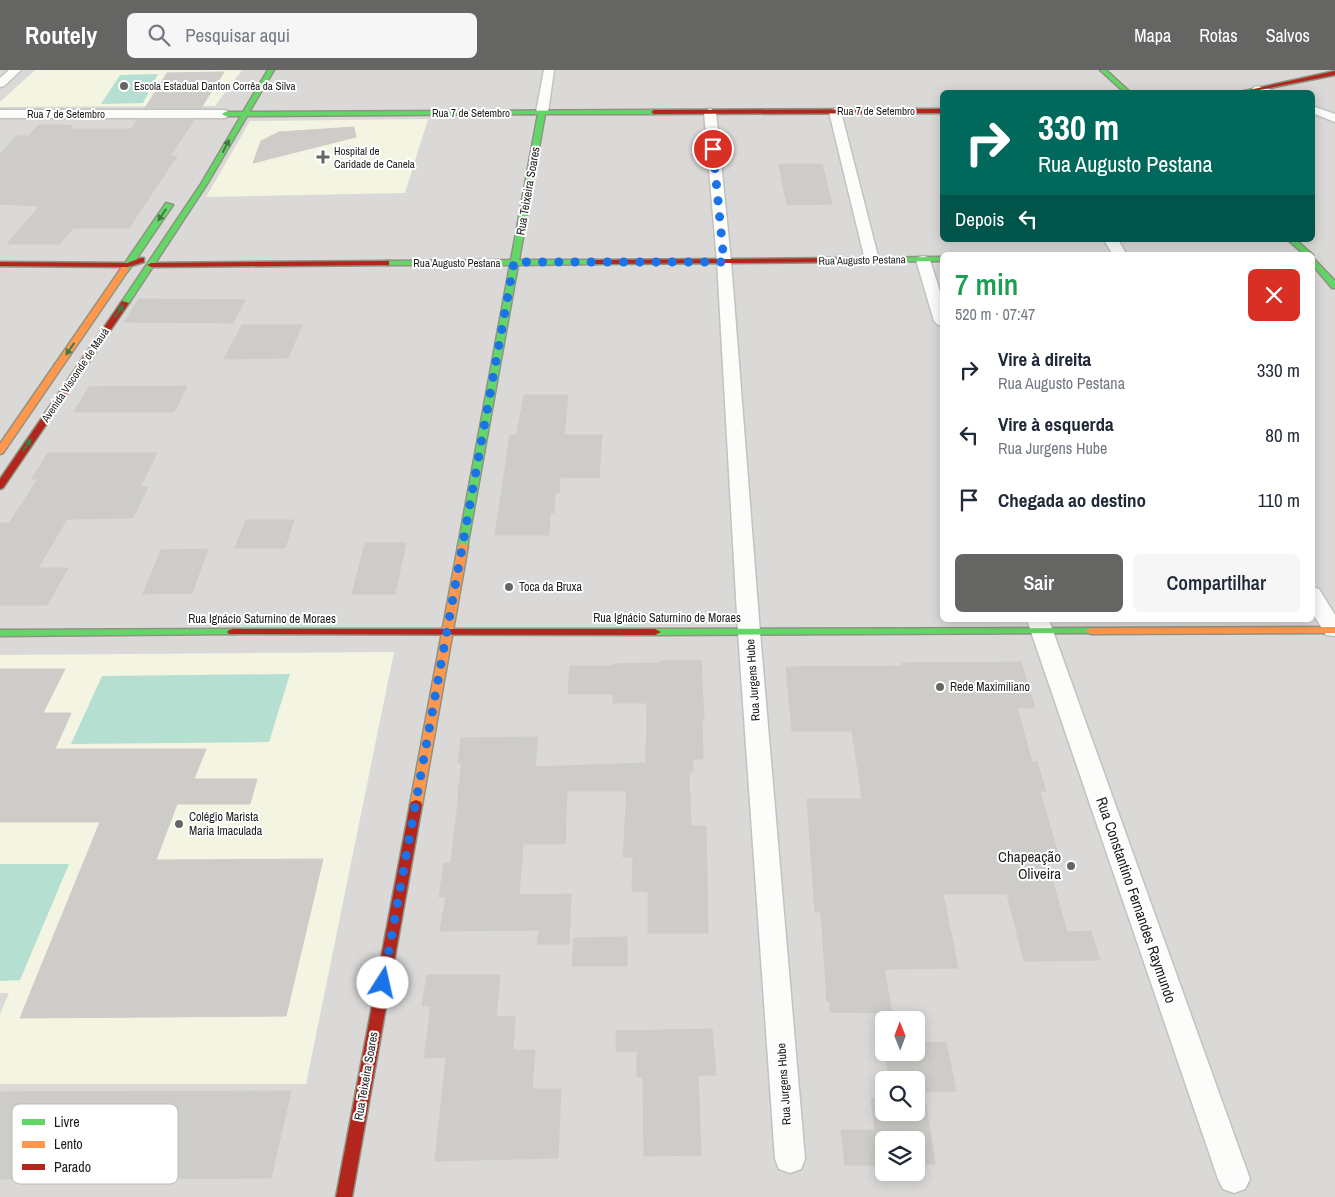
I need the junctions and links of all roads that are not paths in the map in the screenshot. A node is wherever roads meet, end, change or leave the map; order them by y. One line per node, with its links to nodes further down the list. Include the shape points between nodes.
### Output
1 (16, 70): 6 (street)
2 (549, 70): 12 (street, Rua Teixeira Soares)
3 (1103, 70): 7 (street)
4 (1335, 72): 8 (street)
5 (265, 74): 16 (street, Avenida Visconde de Mauá)
6 (0, 84)
7 (1125, 90)
8 (1267, 90)
9 (234, 99): 18 (street)
10 (1315, 110): 17 (street)
11 (940, 111): 14 (street, Rua 7 de Setembro)
12 (542, 112): 13 (street, Rua 7 de Setembro); 16 (street, Rua 7 de Setembro); 29 (street, Rua Teixeira Soares)
13 (710, 112): 14 (street, Rua 7 de Setembro); 30 (street, Rua Jurgens Hube)
14 (835, 112): 27 (street)
15 (0, 114): 18 (street, Rua 7 de Setembro)
16 (242, 114): 18 (street, Rua 7 de Setembro); 20 (street, Avenida Visconde de Mauá, one-way to 16)
17 (1335, 118)
18 (222, 119)
19 (202, 166): 20 (street)
20 (216, 166): 34 (street, Avenida Visconde de Mauá)
21 (172, 199): 33 (street, Avenida Visconde de Mauá, one-way to 33)
22 (1294, 242): 23 (street)
23 (1306, 252)
24 (1315, 255): 25 (street)
25 (1328, 255)
26 (940, 259): 28 (street, Rua Augusto Pestana)
27 (872, 260): 28 (street, Rua Augusto Pestana); 30 (street, Rua Augusto Pestana)
28 (923, 260): 36 (street)
29 (514, 262): 30 (street, Rua Augusto Pestana); 34 (street, Rua Augusto Pestana); 44 (street, Rua Teixeira Soares)
30 (724, 262): 42 (street, Rua Jurgens Hube)
31 (1315, 263): 35 (street)
32 (0, 264): 33 (street)
33 (128, 265): 34 (street, via 136,270); 37 (street, Avenida Visconde de Mauá, one-way to 37)
34 (152, 265): 38 (street, Avenida Visconde de Mauá, one-way to 34)
35 (1335, 286)
36 (940, 315)
37 (0, 450)
38 (0, 486)
39 (1315, 598): 41 (street)
40 (1039, 626): 41 (street, Rua Ignácio Saturnino de Moraes); 42 (street, Rua Ignácio Saturnino de Moraes); 46 (street, Rua Constantino Fernandes Raymundo)
41 (1334, 631)
42 (749, 632): 44 (street, Rua Ignácio Saturnino de Moraes); 45 (street, Rua Jurgens Hube)
43 (0, 633): 44 (street, Rua Ignácio Saturnino de Moraes)
44 (447, 633): 47 (street, Rua Teixeira Soares)
45 (790, 1159)
46 (1234, 1179)
47 (344, 1197)

